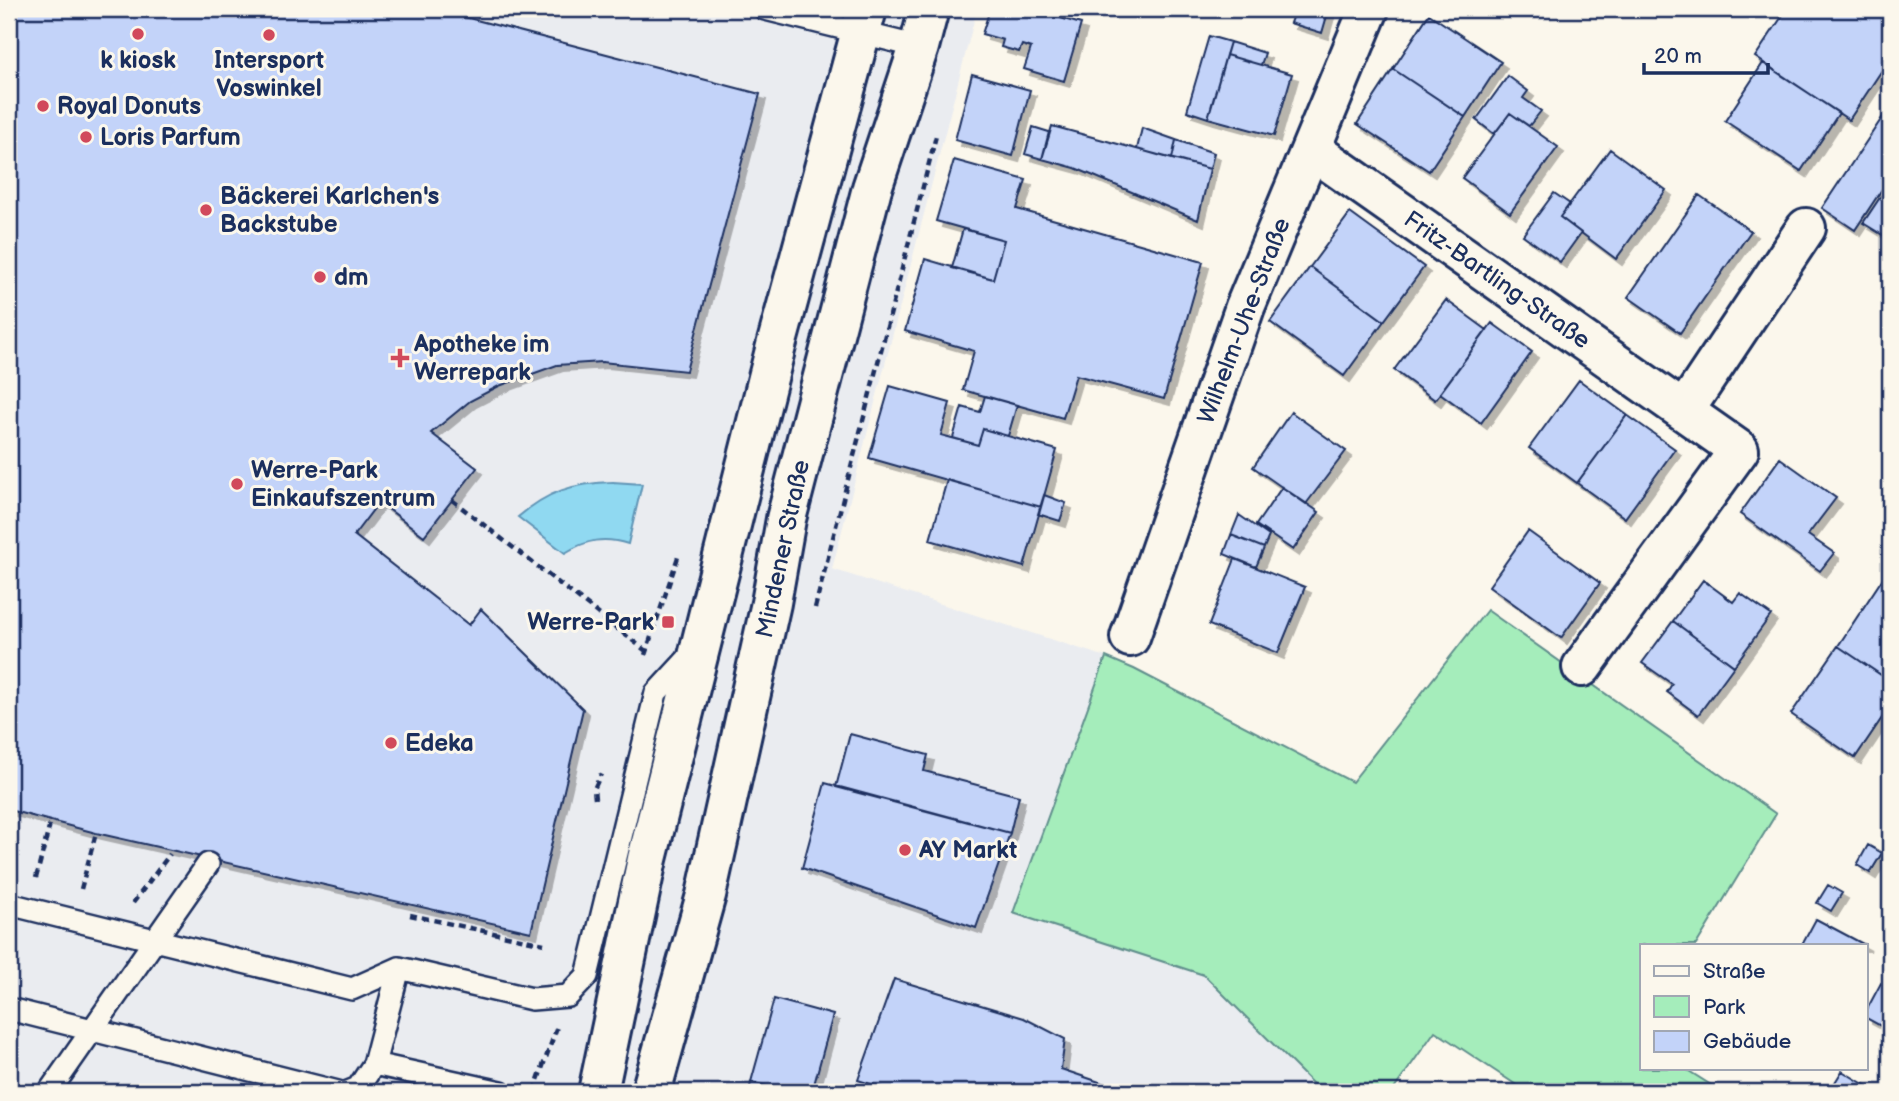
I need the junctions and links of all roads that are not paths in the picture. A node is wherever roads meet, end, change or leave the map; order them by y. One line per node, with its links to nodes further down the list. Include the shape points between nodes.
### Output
1 (765, 9): 4 (lane)
2 (929, 9): 5 (street, Mindener Straße)
3 (1369, 9): 6 (street, Wilhelm-Uhe-Straße)
4 (864, 20): 5 (lane); 10 (street)
5 (919, 47): 24 (street, Mindener Straße, via 872,188 790,506 706,895)
6 (1311, 149): 8 (street, Fritz-Bartling-Straße); 9 (street, Wilhelm-Uhe-Straße, via 1245,307)
7 (1806, 228): 8 (street)
8 (1684, 411): 11 (street, Fritz-Bartling-Straße, via 1739,450)
9 (1130, 637)
10 (702, 643): 15 (lane, via 656,693 587,976 568,996 532,999); 23 (street, via 647,859)
11 (1581, 667)
12 (208, 864): 14 (lane)
13 (9, 904): 14 (lane)
14 (155, 941): 15 (lane, via 352,989); 17 (lane)
15 (400, 968): 18 (lane)
16 (9, 1009): 17 (lane)
17 (92, 1030): 19 (lane); 20 (lane)
18 (374, 1064): 21 (lane, via 358,1088); 22 (lane)
19 (49, 1092)
20 (338, 1092)
21 (348, 1092)
22 (501, 1092)
23 (598, 1092)
24 (650, 1092)

